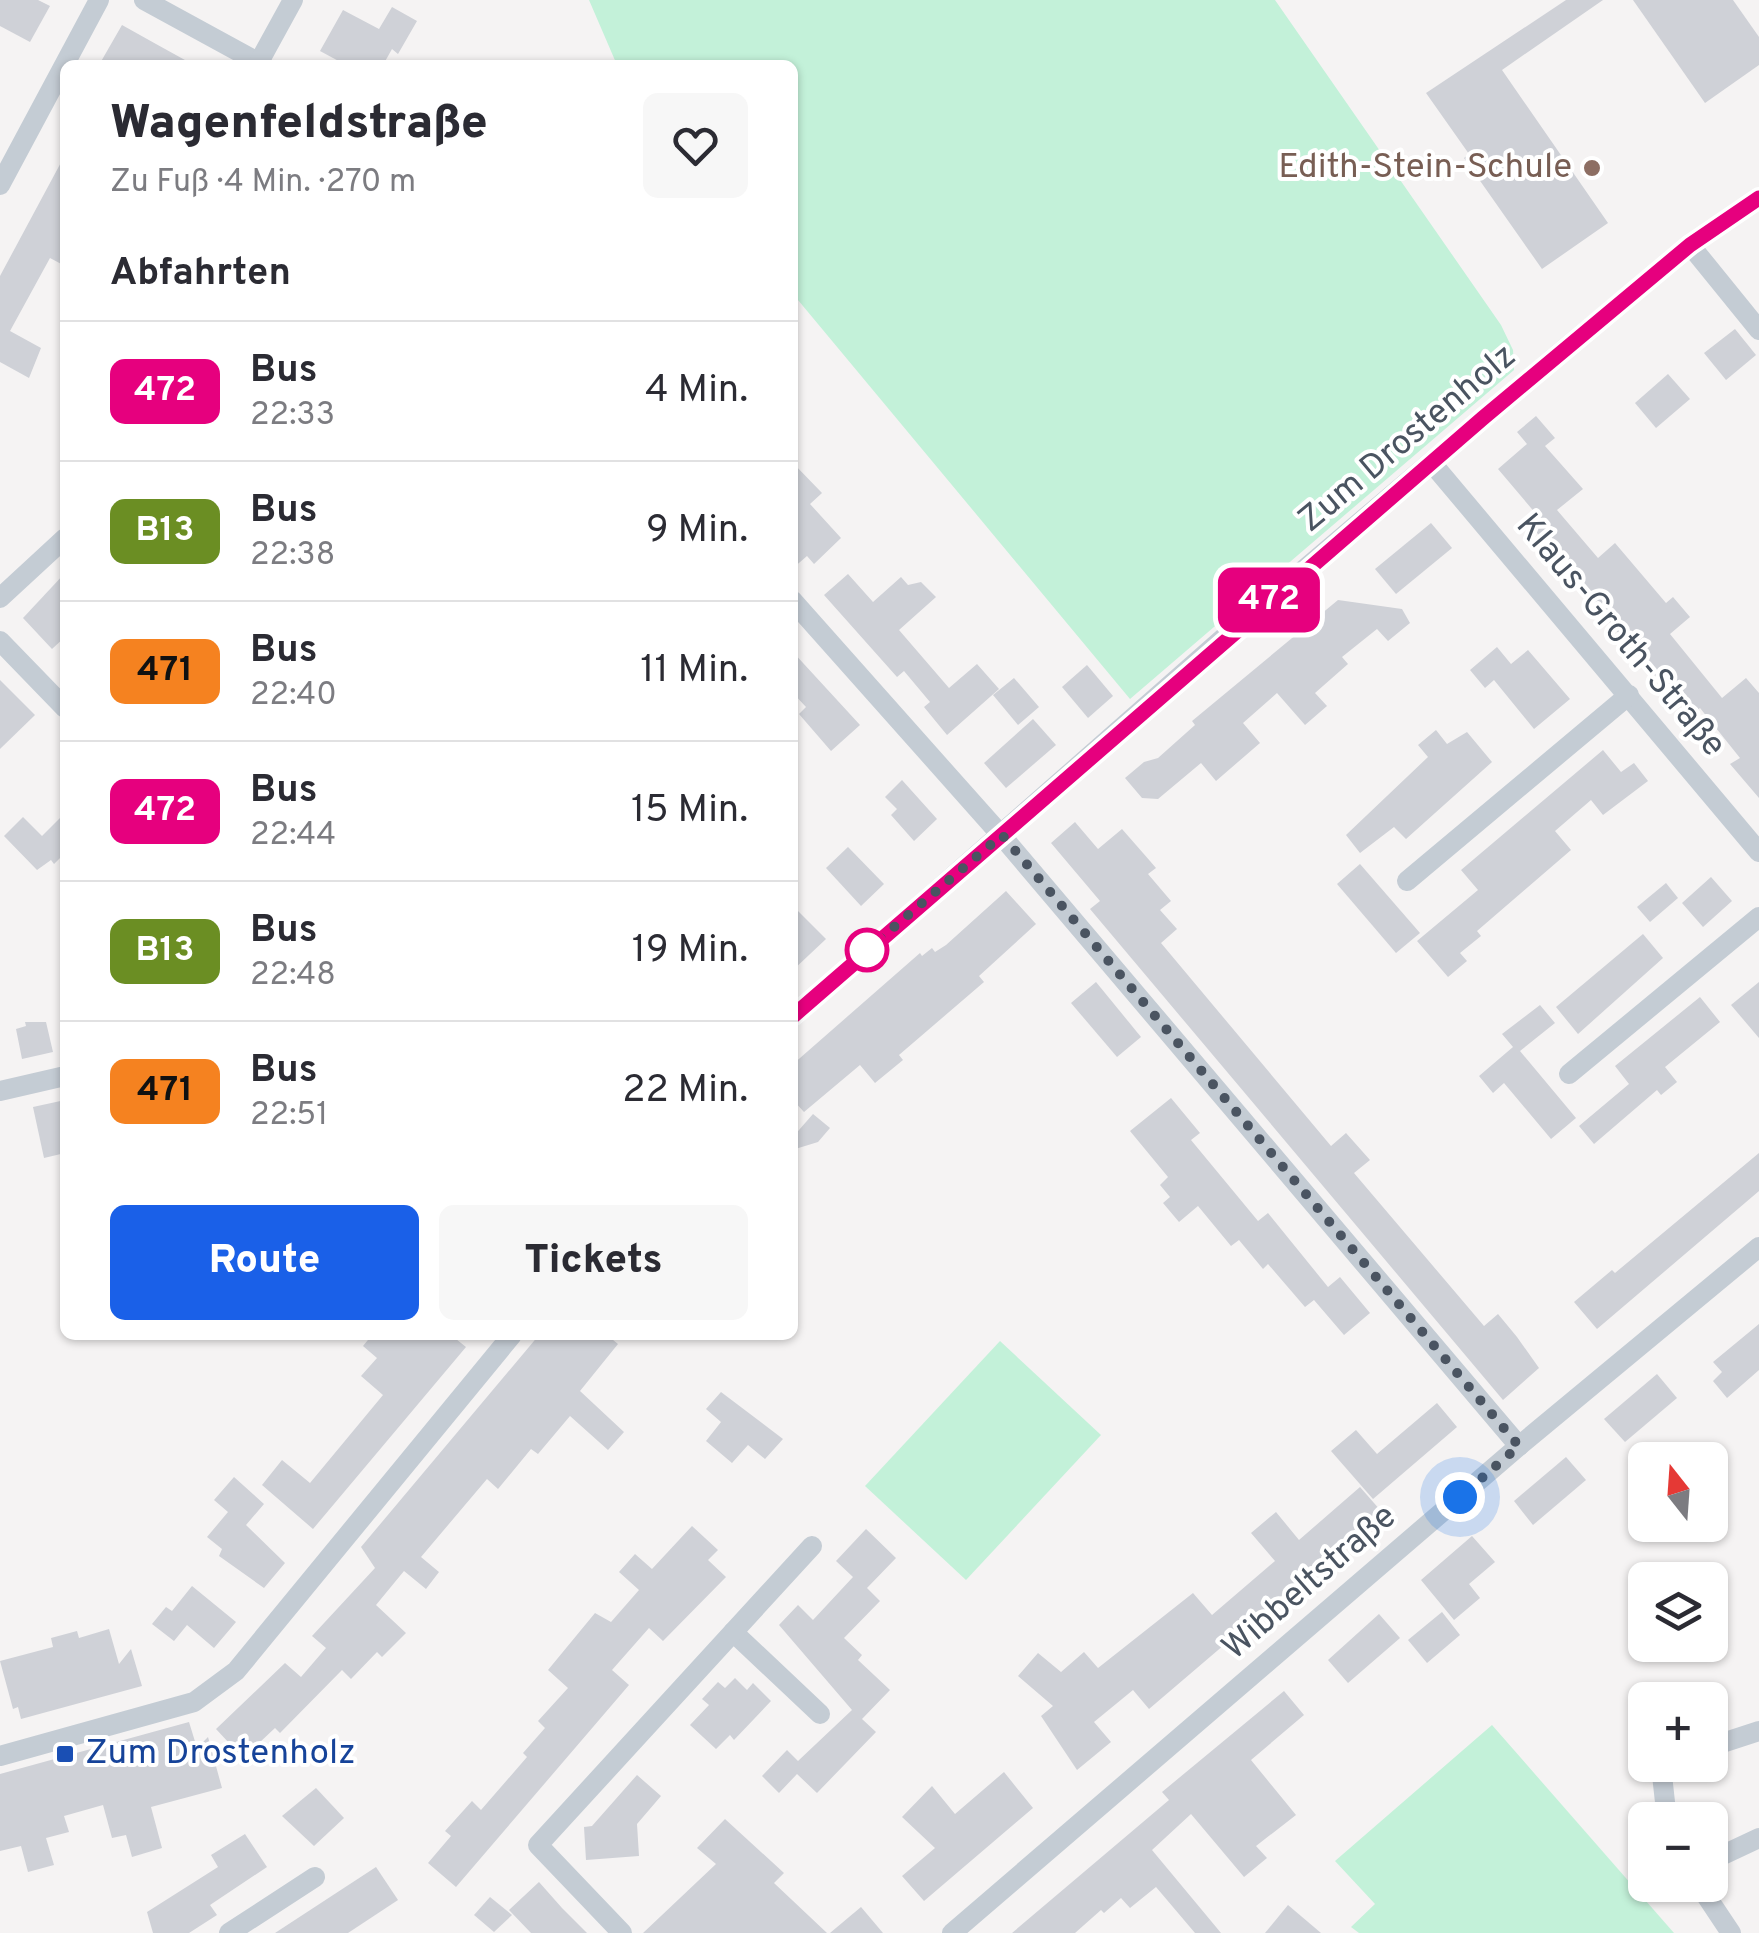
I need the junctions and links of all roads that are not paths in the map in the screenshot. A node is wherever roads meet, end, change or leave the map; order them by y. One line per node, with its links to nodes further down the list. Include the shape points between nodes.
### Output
1 (99, 0): 4 (street)
2 (144, 0): 5 (street)
3 (293, 0): 6 (street)
4 (67, 60)
5 (254, 60)
6 (263, 60)
7 (60, 73): 8 (street)
8 (0, 186)
9 (1759, 198): 10 (street, Zum Drostenholz)
10 (1690, 245): 11 (street); 12 (street, Zum Drostenholz)
11 (1759, 330)
12 (1431, 462): 17 (street, Klaus-Groth-Straße); 19 (street, Zum Drostenholz)
13 (60, 543): 14 (street)
14 (0, 598)
15 (798, 607): 19 (street)
16 (0, 641): 18 (street)
17 (1629, 695): 20 (street, Klaus-Groth-Straße); 21 (street)
18 (60, 703)
19 (1002, 835): 23 (street, Zum Drostenholz); 29 (street)
20 (1759, 852)
21 (1408, 882)
22 (1759, 917): 24 (street)
23 (798, 1013)
24 (1569, 1074)
25 (60, 1077): 26 (street)
26 (0, 1091)
27 (1759, 1247): 29 (street, Wibbeltstraße)
28 (508, 1340): 35 (street, via 236,1670 194,1702)
29 (1519, 1446): 42 (street, Wibbeltstraße)
30 (812, 1546): 31 (street)
31 (733, 1632): 32 (street); 41 (street, via 538,1845)
32 (820, 1714)
33 (1759, 1732): 34 (street)
34 (1728, 1741)
35 (0, 1756)
36 (1759, 1838): 37 (street)
37 (1728, 1853)
38 (316, 1877): 40 (street)
39 (1710, 1902): 43 (street)
40 (229, 1933)
41 (622, 1933)
42 (952, 1933)
43 (1731, 1933)

